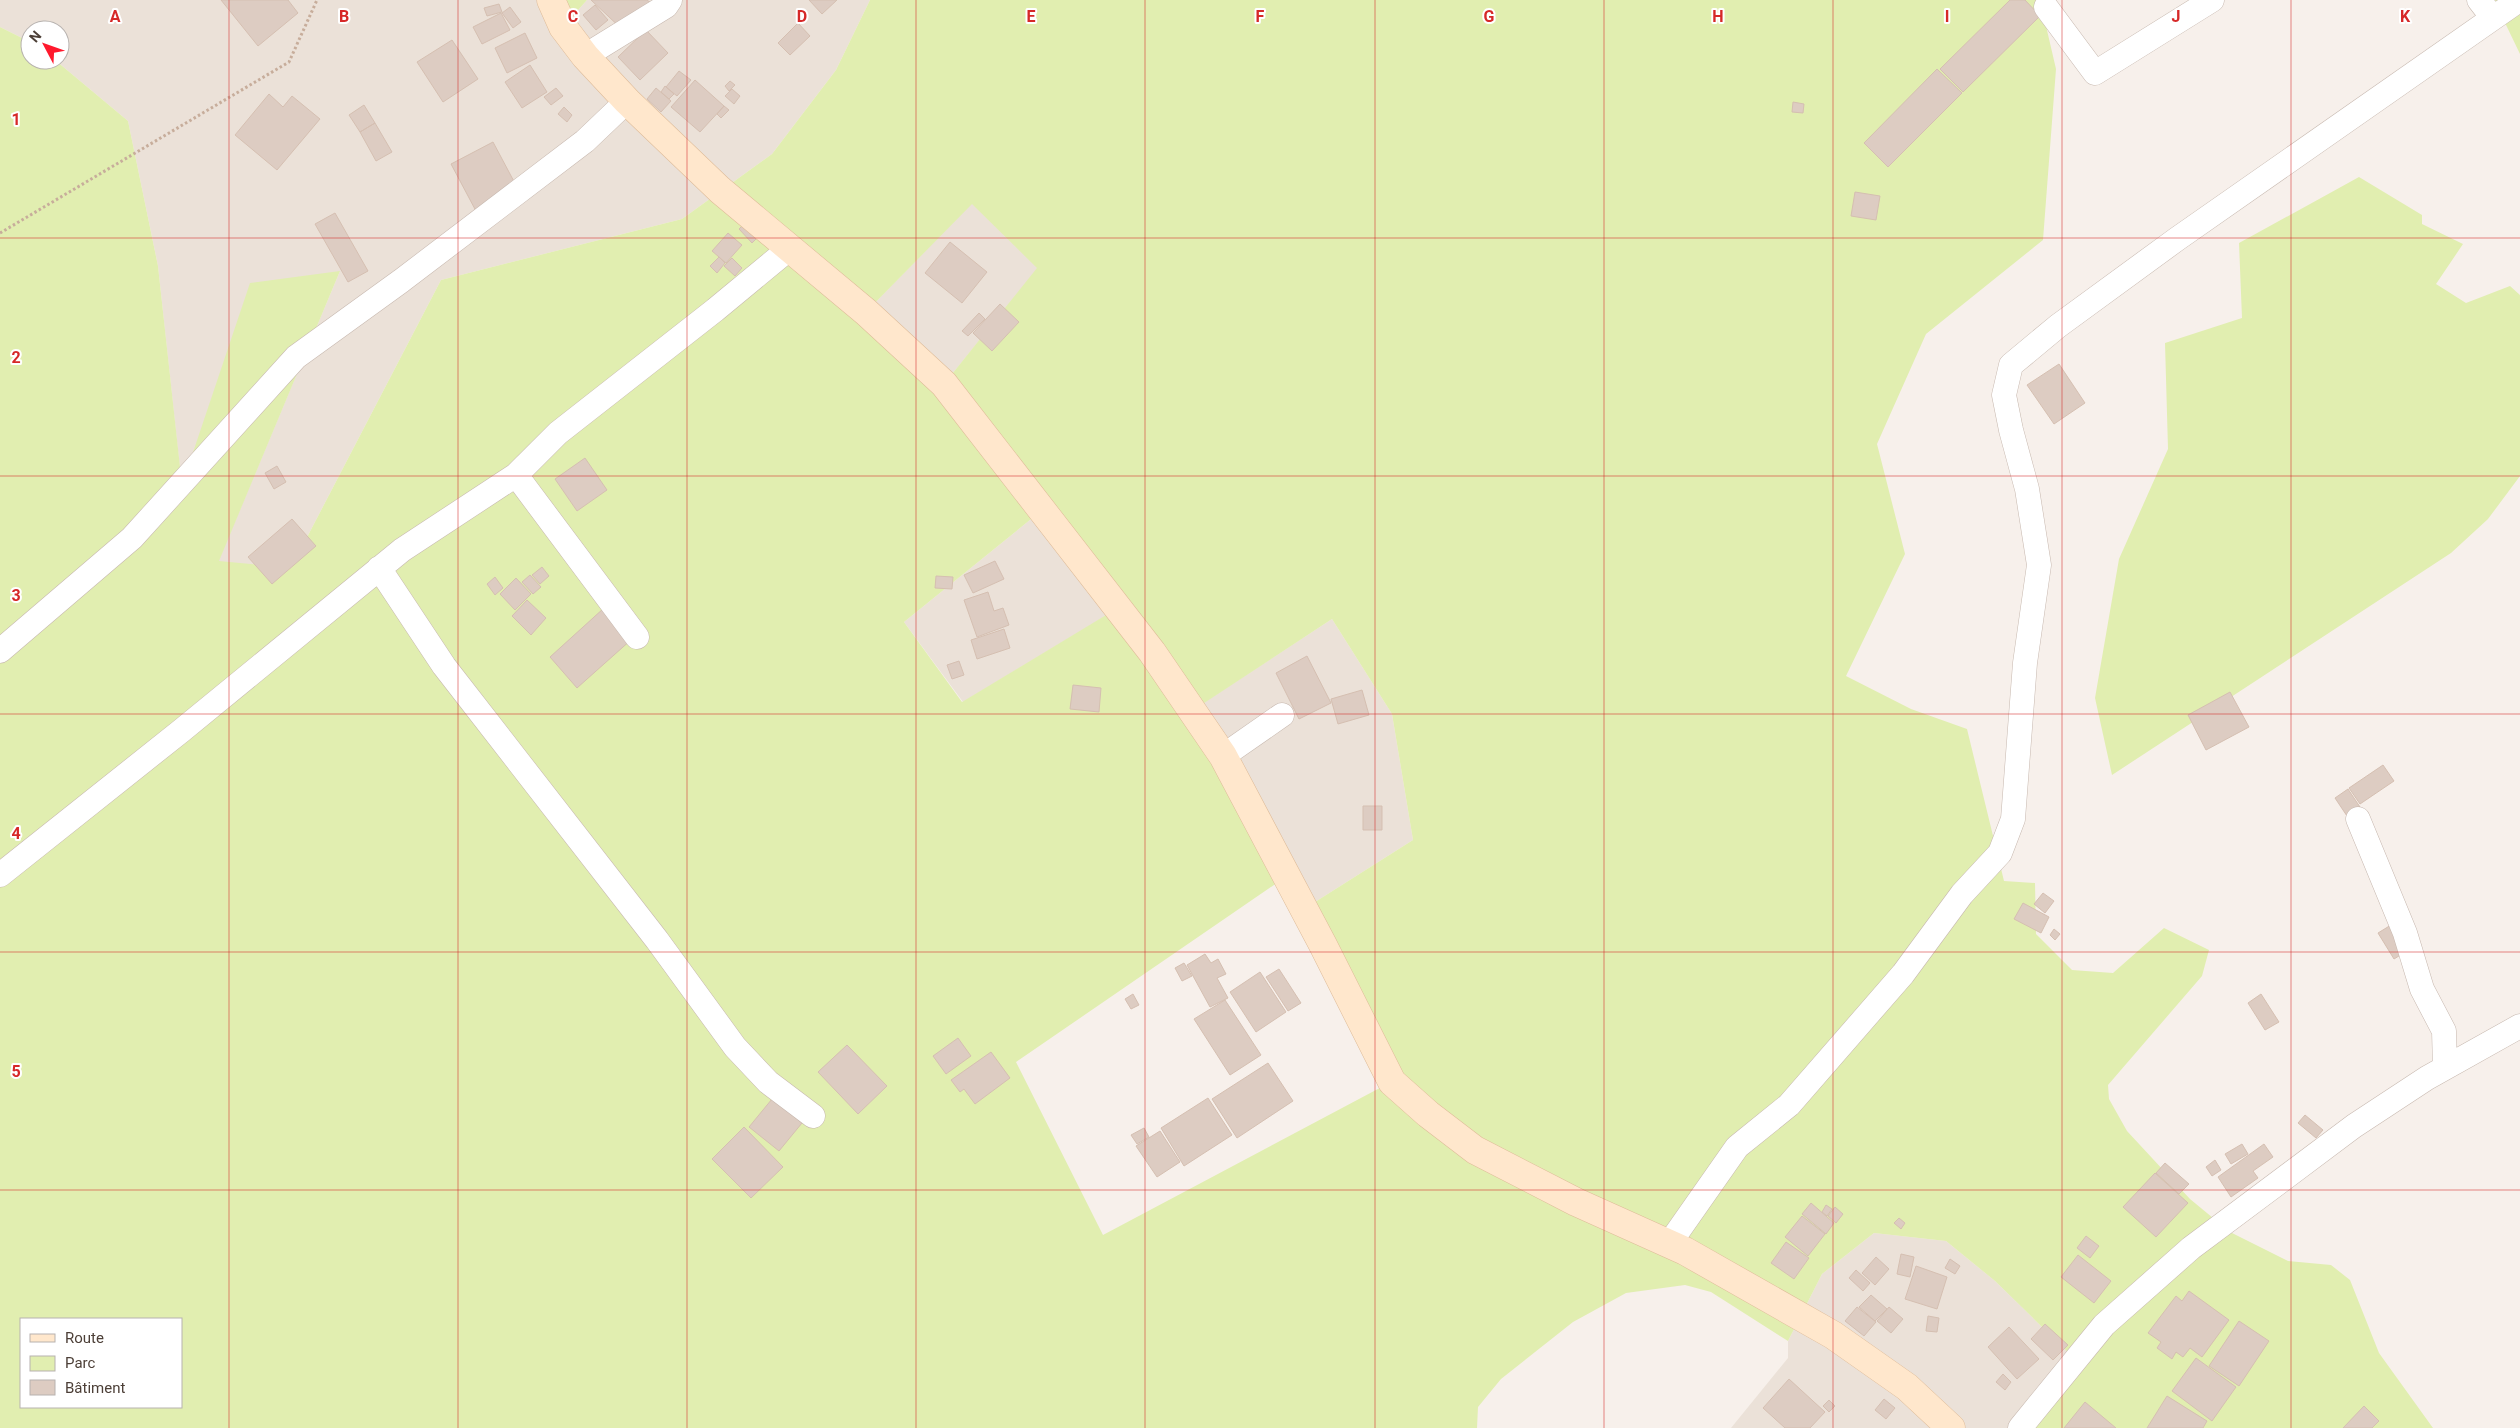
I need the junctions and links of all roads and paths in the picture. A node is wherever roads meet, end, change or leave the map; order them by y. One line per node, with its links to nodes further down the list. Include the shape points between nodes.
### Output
1 (317, 0): 10 (path, via 289,62)
2 (551, 0): 8 (street, via 563,27)
3 (670, 0): 8 (street, via 666,6)
4 (2212, 0): 6 (street, via 2095,73)
5 (2518, 0): 7 (street)
6 (2046, 7)
7 (2486, 9): 23 (street, via 2058,326 2011,365 2004,395 2027,490 2039,565 2025,663 2013,819 2000,853 1962,894 1903,974 1789,1105 1737,1147)
8 (585, 56): 9 (street)
9 (627, 101): 11 (street, via 720,190); 15 (street, via 585,141 401,282 296,357 132,538)
10 (0, 232)
11 (790, 248): 12 (street, via 558,433); 17 (street, via 944,384 1152,652)
12 (516, 474): 13 (street); 14 (street)
13 (379, 568): 19 (street); 22 (street, via 444,666 657,940 735,1047 768,1082)
14 (637, 637)
15 (0, 651)
16 (1282, 715): 17 (street)
17 (1223, 756): 23 (street, via 1392,1082 1474,1150 1576,1202)
18 (2358, 820): 21 (street, via 2405,933 2422,989 2444,1031)
19 (0, 874)
20 (2520, 1026): 21 (street)
21 (2445, 1068): 25 (street, via 2354,1126 2191,1248 2104,1325)
22 (813, 1116)
23 (1669, 1244): 24 (street, via 1833,1335 1907,1387)
24 (1951, 1428)
25 (2020, 1428)

